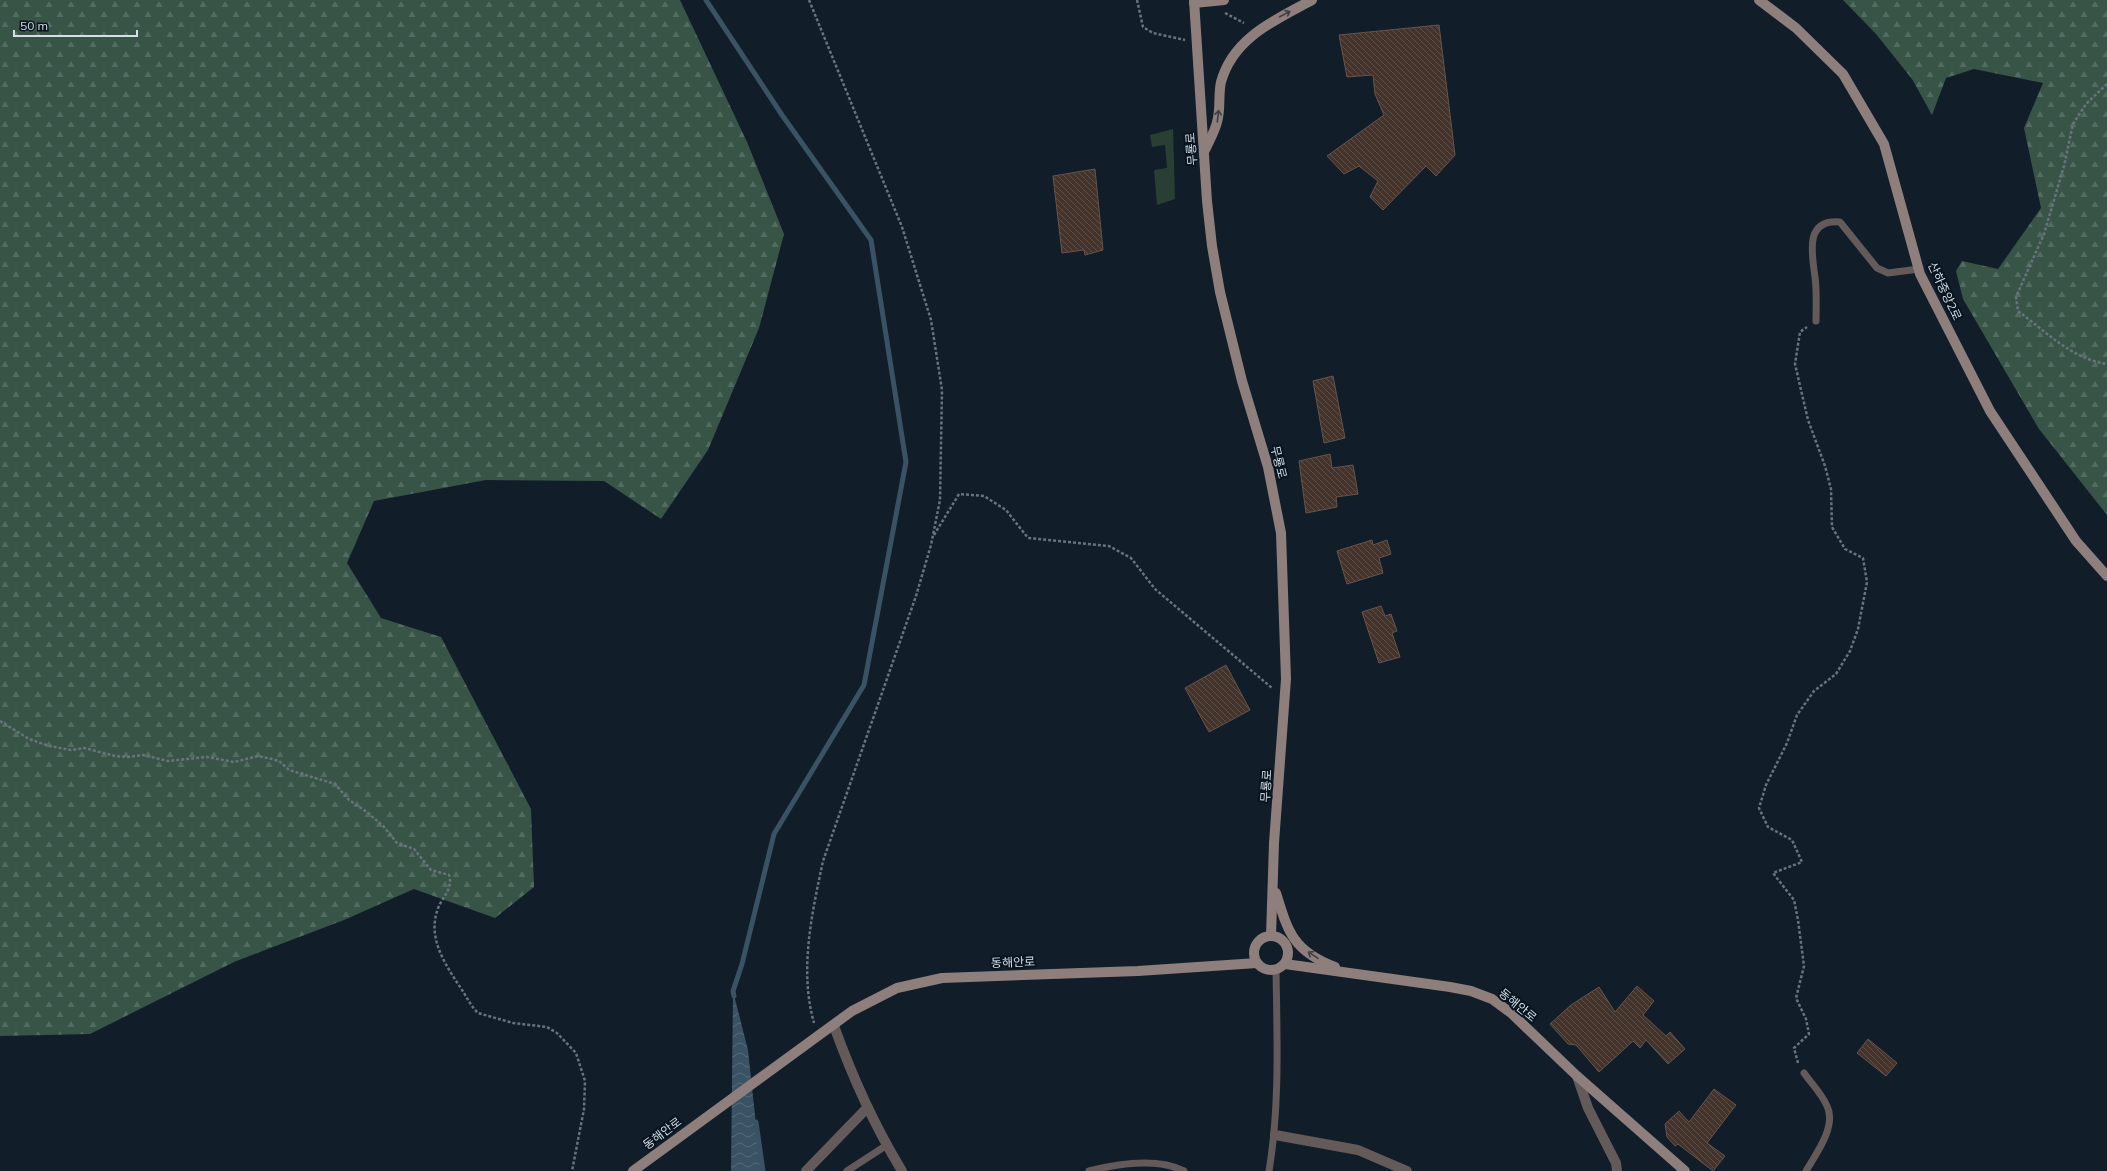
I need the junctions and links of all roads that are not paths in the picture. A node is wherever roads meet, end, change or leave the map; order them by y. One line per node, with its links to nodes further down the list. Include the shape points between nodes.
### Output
1 (1224, 0): 4 (main road)
2 (1312, 0): 5 (main road, one-way to 2, via 1217,122 1221,82 1231,58 1252,35)
3 (1759, 0): 6 (main road, 산하중앙2로, via 1796,28 1843,74 1884,144)
4 (1194, 2): 5 (main road, 무룡로)
5 (1204, 152): 9 (main road, 무룡로, via 1212,246 1220,292 1242,380 1268,467 1281,533 1286,679 1274,843)
6 (1919, 269): 7 (lane, via 1888,273 1877,268 1840,222 1823,223 1815,234 1811,248); 8 (main road, 산하중앙2로, via 1990,411 2076,541)
7 (1816, 321)
8 (2107, 576)
9 (1274, 886): 10 (main road, 무룡로); 14 (main road, one-way to 9, via 1324,963 1297,943 1288,930)
10 (1270, 936): 11 (main road, via 1257,943 1254,955); 12 (main road, via 1281,939 1287,945 1289,953)
11 (1257, 963): 13 (main road, via 1265,969); 15 (main road, 동해안로, via 1138,971 981,976 916,982 866,1003)
12 (1285, 964): 13 (main road); 14 (main road, 동해안로)
13 (1276, 970): 19 (lane)
14 (1348, 972): 17 (main road, 동해안로, via 1471,990 1492,999)
15 (834, 1026): 18 (street); 21 (main road, 동해안로, via 790,1055)
16 (1804, 1073): 31 (lane, via 1828,1106 1829,1125)
17 (1577, 1076): 29 (street, via 1588,1108 1616,1163); 30 (main road, 동해안로)
18 (867, 1108): 20 (street); 22 (street)
19 (1275, 1135): 27 (lane); 28 (street, via 1358,1150)
20 (887, 1145): 23 (lane); 24 (street)
21 (633, 1171)
22 (806, 1171)
23 (847, 1171)
24 (902, 1171)
25 (1089, 1171): 26 (lane, via 1145,1163)
26 (1184, 1171)
27 (1269, 1171)
28 (1407, 1171)
29 (1617, 1171)
30 (1685, 1171)
31 (1806, 1171)

